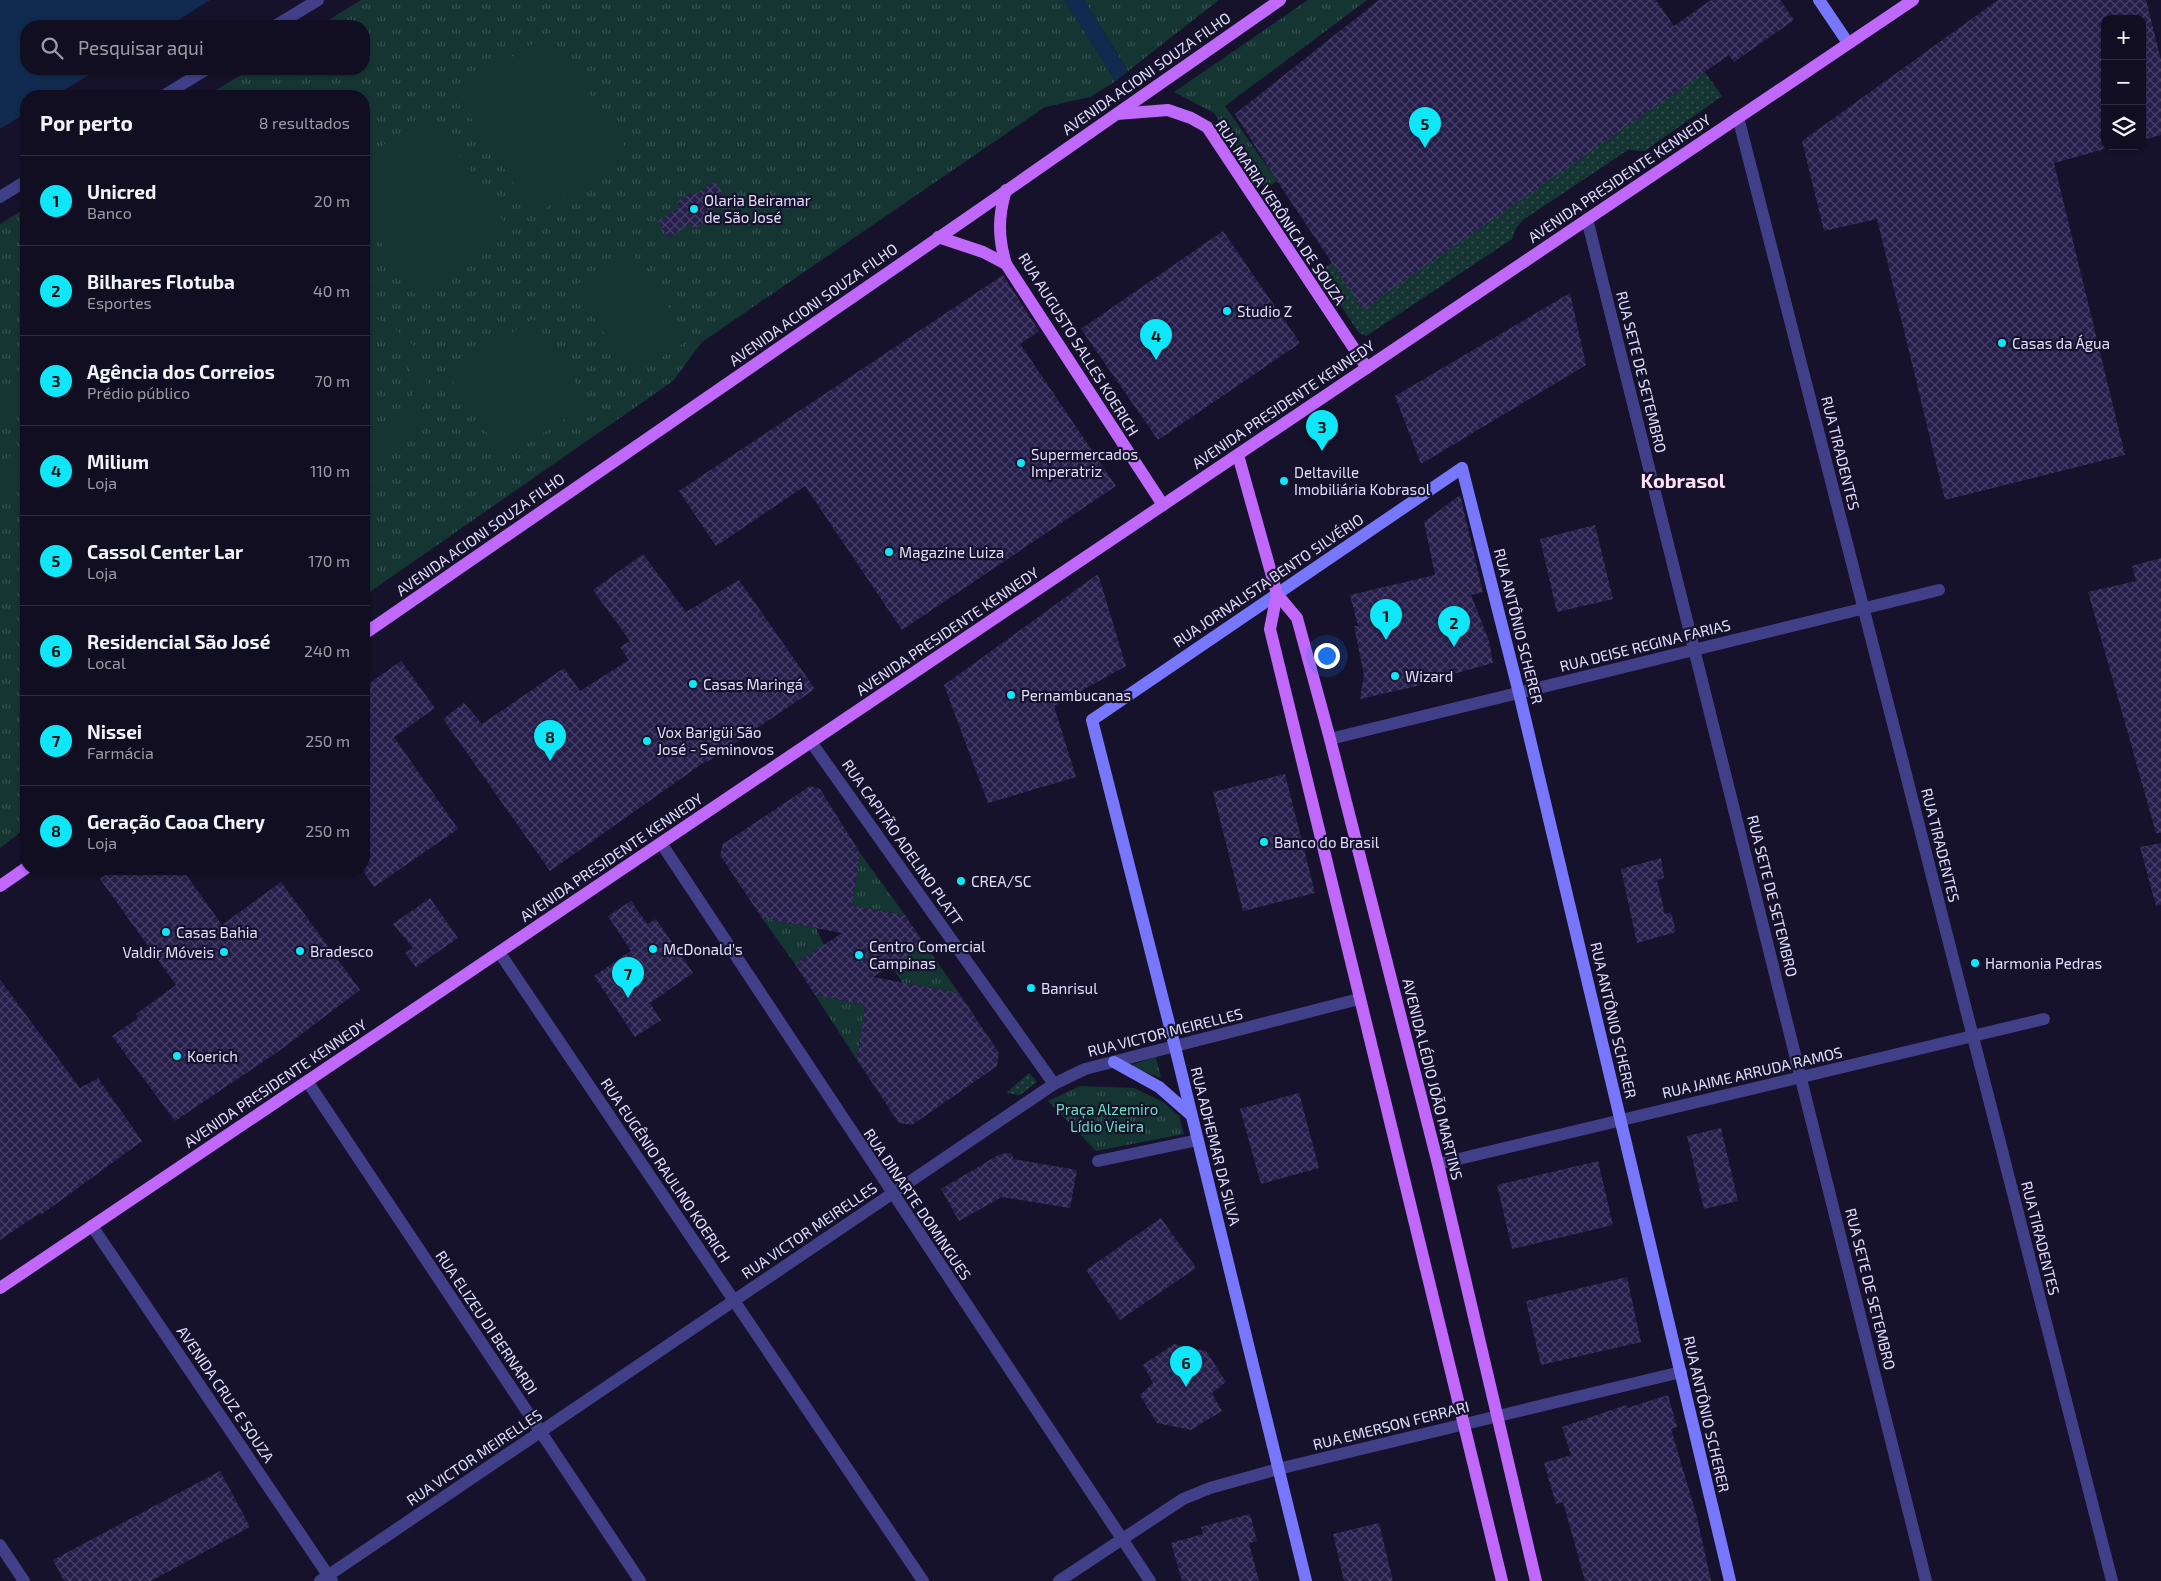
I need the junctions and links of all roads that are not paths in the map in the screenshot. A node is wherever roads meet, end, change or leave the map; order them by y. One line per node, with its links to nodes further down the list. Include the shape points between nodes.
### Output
1 (318, 0): 5 (street)
2 (1280, 0): 9 (main road, AVENIDA ACIONI SOUZA FILHO)
3 (1819, 0): 6 (street)
4 (1913, 0): 6 (main road, AVENIDA PRESIDENTE KENNEDY)
5 (285, 20)
6 (1848, 43): 10 (main road, AVENIDA PRESIDENTE KENNEDY)
7 (197, 75): 8 (street)
8 (173, 90)
9 (1115, 114): 12 (main road, AVENIDA ACIONI SOUZA FILHO); 17 (main road, RUA MARIA VERÔNICA DE SOUZA, via 1168,110 1207,127)
10 (1738, 118): 14 (main road, AVENIDA PRESIDENTE KENNEDY); 23 (street, RUA TIRADENTES)
11 (20, 185): 13 (street)
12 (1006, 190): 15 (main road, AVENIDA ACIONI SOUZA FILHO); 16 (main road, RUA AUGUSTO SALLES KOERICH, via 999,227)
13 (0, 197)
14 (1588, 219): 17 (main road, AVENIDA PRESIDENTE KENNEDY); 25 (street, RUA SETE DE SETEMBRO)
15 (938, 237): 16 (main road, via 983,252); 24 (main road, AVENIDA ACIONI SOUZA FILHO)
16 (1006, 264): 20 (main road, RUA AUGUSTO SALLES KOERICH)
17 (1367, 368): 18 (main road, AVENIDA PRESIDENTE KENNEDY)
18 (1238, 454): 20 (main road, AVENIDA PRESIDENTE KENNEDY); 22 (main road, AVENIDA LÉDIO JOÃO MARTINS)
19 (1462, 468): 22 (street, RUA JORNALISTA BENTO SILVÉRIO); 26 (street, RUA ANTÔNIO SCHERER)
20 (1163, 505): 29 (main road, AVENIDA PRESIDENTE KENNEDY)
21 (1939, 590): 23 (street, RUA DEISE REGINA FARIAS)
22 (1277, 594): 27 (street, RUA JORNALISTA BENTO SILVÉRIO); 28 (main road, AVENIDA LÉDIO JOÃO MARTINS, via 1297,618); 34 (main road, AVENIDA LÉDIO JOÃO MARTINS, via 1270,629)
23 (1864, 608): 25 (street, RUA DEISE REGINA FARIAS); 36 (street, RUA TIRADENTES)
24 (370, 630)
25 (1695, 650): 26 (street, RUA DEISE REGINA FARIAS); 39 (street, RUA SETE DE SETEMBRO)
26 (1519, 692): 28 (street, RUA DEISE REGINA FARIAS); 43 (street, RUA ANTÔNIO SCHERER)
27 (1092, 720): 37 (street, RUA ADHEMAR DA SILVA)
28 (1330, 739): 46 (main road, AVENIDA LÉDIO JOÃO MARTINS)
29 (811, 742): 30 (main road, AVENIDA PRESIDENTE KENNEDY); 41 (street, RUA CAPITÃO ADELINO PLATT)
30 (660, 843): 33 (main road, AVENIDA PRESIDENTE KENNEDY); 47 (street, RUA DINARTE DOMINGUES)
31 (20, 872): 32 (main road)
32 (0, 886)
33 (499, 952): 40 (main road, AVENIDA PRESIDENTE KENNEDY); 50 (street, RUA EUGÊNIO RAULINO KOERICH)
34 (1360, 998): 37 (street, RUA VICTOR MEIRELLES); 53 (main road, AVENIDA LÉDIO JOÃO MARTINS)
35 (2044, 1019): 36 (street, RUA JAIME ARRUDA RAMOS)
36 (1973, 1036): 39 (street, RUA JAIME ARRUDA RAMOS); 69 (street, RUA TIRADENTES)
37 (1175, 1047): 38 (street, RUA VICTOR MEIRELLES); 42 (street, RUA ADHEMAR DA SILVA)
38 (1114, 1062): 41 (street, RUA VICTOR MEIRELLES, via 1085,1069); 42 (street, via 1159,1087)
39 (1802, 1077): 43 (street, RUA JAIME ARRUDA RAMOS); 68 (street, RUA SETE DE SETEMBRO)
40 (307, 1081): 48 (main road, AVENIDA PRESIDENTE KENNEDY); 54 (street, RUA ELIZEU DI BERNARDI)
41 (1054, 1084): 47 (street, RUA VICTOR MEIRELLES)
42 (1192, 1116): 44 (street, RUA ADHEMAR DA SILVA)
43 (1621, 1121): 46 (street, RUA JAIME ARRUDA RAMOS); 51 (street, RUA ANTÔNIO SCHERER)
44 (1198, 1140): 45 (street); 55 (street, RUA ADHEMAR DA SILVA)
45 (1098, 1161)
46 (1438, 1164): 52 (main road, AVENIDA LÉDIO JOÃO MARTINS)
47 (892, 1194): 50 (street, RUA VICTOR MEIRELLES); 56 (street, RUA DINARTE DOMINGUES)
48 (92, 1226): 49 (main road, AVENIDA PRESIDENTE KENNEDY); 58 (street, AVENIDA CRUZ E SOUZA)
49 (0, 1288)
50 (734, 1300): 54 (street, RUA VICTOR MEIRELLES); 61 (street, RUA EUGÊNIO RAULINO KOERICH)
51 (1680, 1372): 52 (street, RUA EMERSON FERRARI); 67 (street, RUA ANTÔNIO SCHERER)
52 (1498, 1416): 53 (street, RUA EMERSON FERRARI); 66 (main road, AVENIDA LÉDIO JOÃO MARTINS)
53 (1465, 1424): 55 (street, RUA EMERSON FERRARI); 65 (main road, AVENIDA LÉDIO JOÃO MARTINS)
54 (541, 1432): 58 (street, RUA VICTOR MEIRELLES); 60 (street, RUA ELIZEU DI BERNARDI)
55 (1278, 1469): 56 (street, RUA EMERSON FERRARI, via 1189,1496); 64 (street, RUA ADHEMAR DA SILVA)
56 (1121, 1538): 62 (street, RUA EMERSON FERRARI); 63 (street, RUA DINARTE DOMINGUES)
57 (0, 1545): 59 (street)
58 (327, 1579)
59 (24, 1581)
60 (640, 1581)
61 (923, 1581)
62 (1059, 1581)
63 (1150, 1581)
64 (1306, 1581)
65 (1502, 1581)
66 (1536, 1581)
67 (1730, 1581)
68 (1926, 1581)
69 (2112, 1581)

